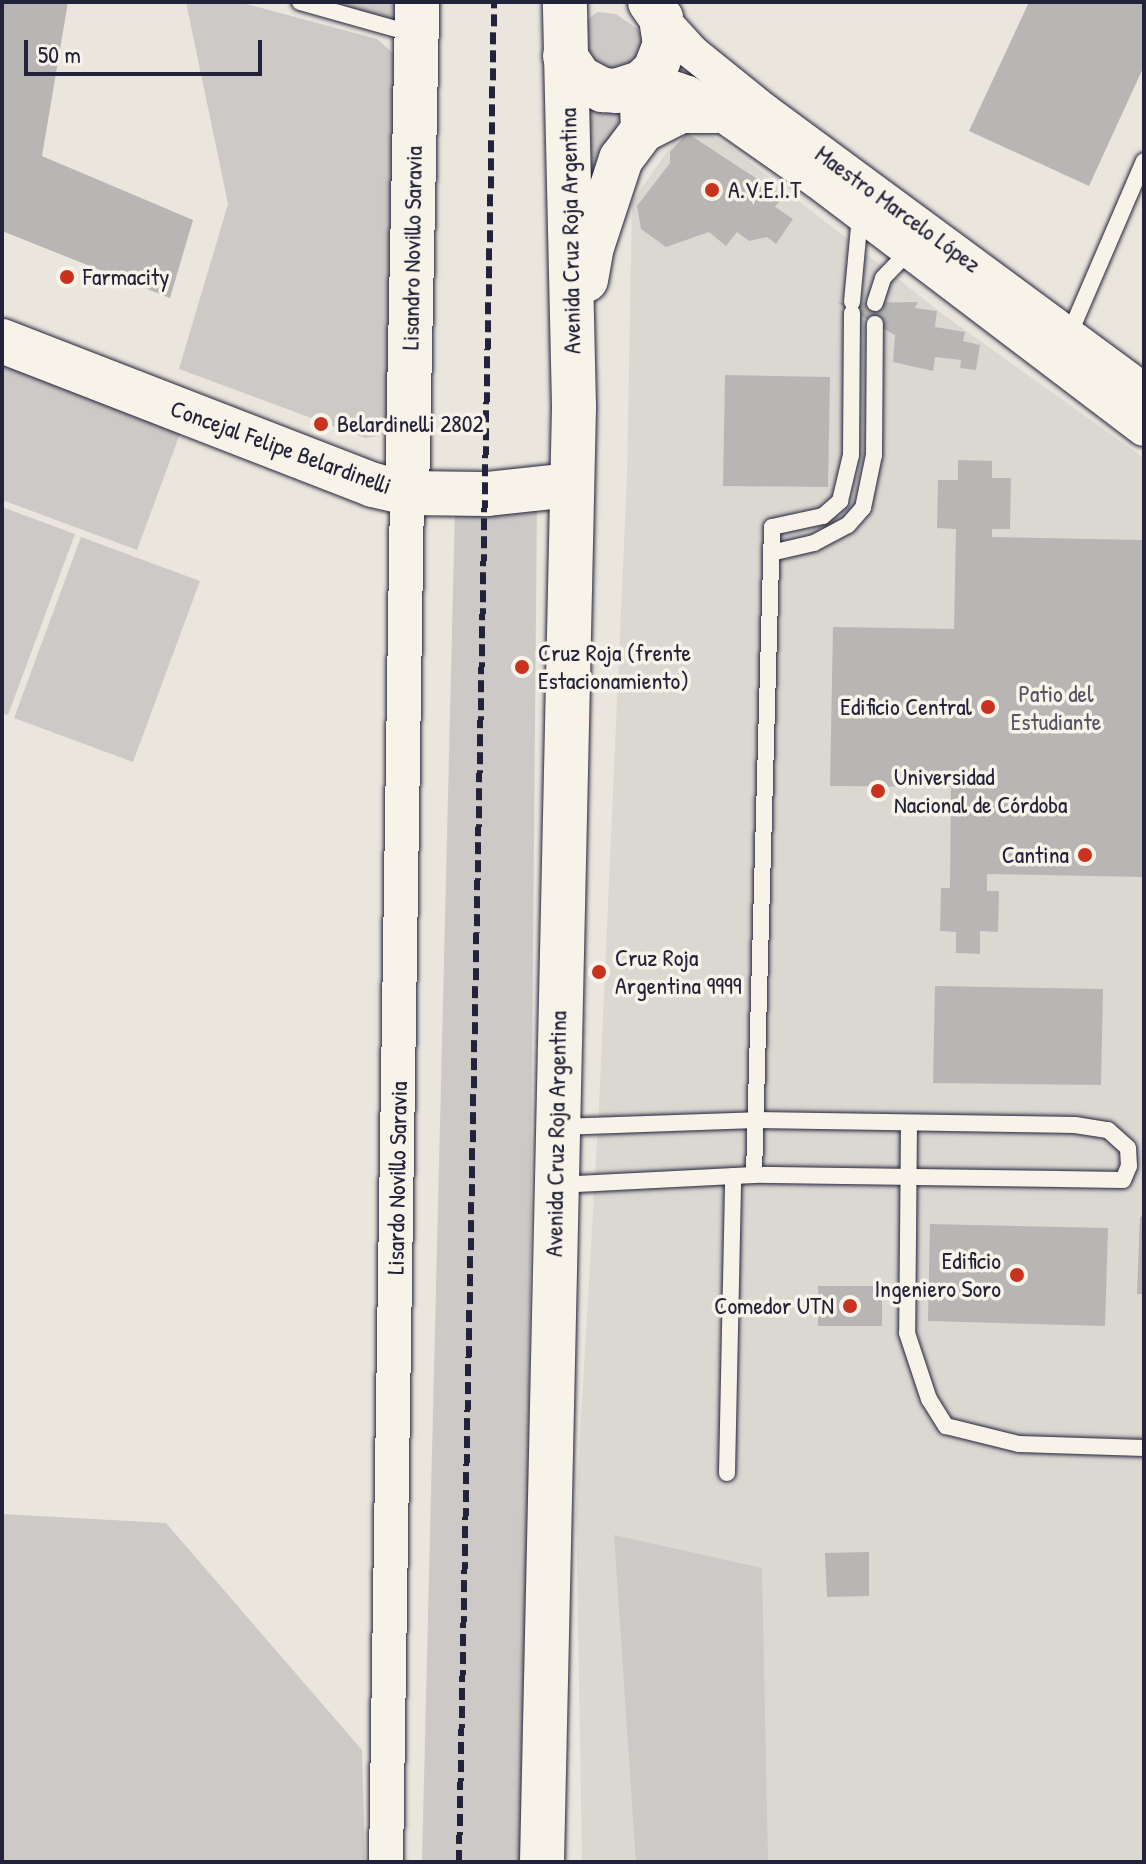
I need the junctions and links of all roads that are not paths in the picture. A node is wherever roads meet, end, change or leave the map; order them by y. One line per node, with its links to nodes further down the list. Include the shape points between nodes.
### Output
1 (300, 2): 3 (lane)
2 (656, 8): 5 (main road, via 665,44); 13 (street, Maestro Marcelo López, via 693,53 765,111)
3 (416, 18): 19 (main road, Lisandro Novillo Saravia)
4 (568, 21): 5 (main road, via 580,78 616,91); 16 (main road, Avenida Cruz Roja Argentina)
5 (644, 81): 6 (street, Maestro Marcelo López, via 688,93); 7 (main road)
6 (717, 111): 7 (main road, via 681,111); 9 (street, Maestro Marcelo López)
7 (643, 130): 16 (main road, Avenida Cruz Roja Argentina, via 621,159 592,247)
8 (1144, 161): 13 (lane)
9 (860, 213): 10 (street, Maestro Marcelo López); 20 (lane, via 852,308 851,455 840,501 823,516 772,527)
10 (909, 251): 11 (lane, via 883,278); 17 (street, Maestro Marcelo López)
11 (875, 303)
12 (875, 324): 20 (lane, via 874,455 863,508 848,525 814,543)
13 (1069, 335): 15 (street, Maestro Marcelo López)
14 (2, 341): 19 (main road, Concejal Felipe Belardinelli, via 373,485)
15 (1144, 390)
16 (574, 406): 18 (main road, Avenida Cruz Roja Argentina)
17 (1144, 429)
18 (571, 485): 19 (main road, Concejal Felipe Belardinelli, via 487,494); 23 (main road, Avenida Cruz Roja Argentina)
19 (407, 493): 30 (street, Lisardo Novillo Saravia)
20 (771, 553): 21 (lane)
21 (756, 1120): 22 (lane); 23 (lane); 24 (lane)
22 (909, 1123): 26 (lane); 26 (lane, via 1108,1130 1128,1148 1129,1166 1123,1180)
23 (556, 1127): 27 (main road, Avenida Cruz Roja Argentina)
24 (754, 1175): 25 (lane); 26 (lane)
25 (733, 1176): 27 (lane); 29 (lane)
26 (908, 1176): 28 (lane, via 907,1333 929,1399 946,1426 1019,1444)
27 (555, 1185): 31 (main road, Avenida Cruz Roja Argentina)
28 (1144, 1448)
29 (727, 1473)
30 (386, 1862)
31 (542, 1862)

